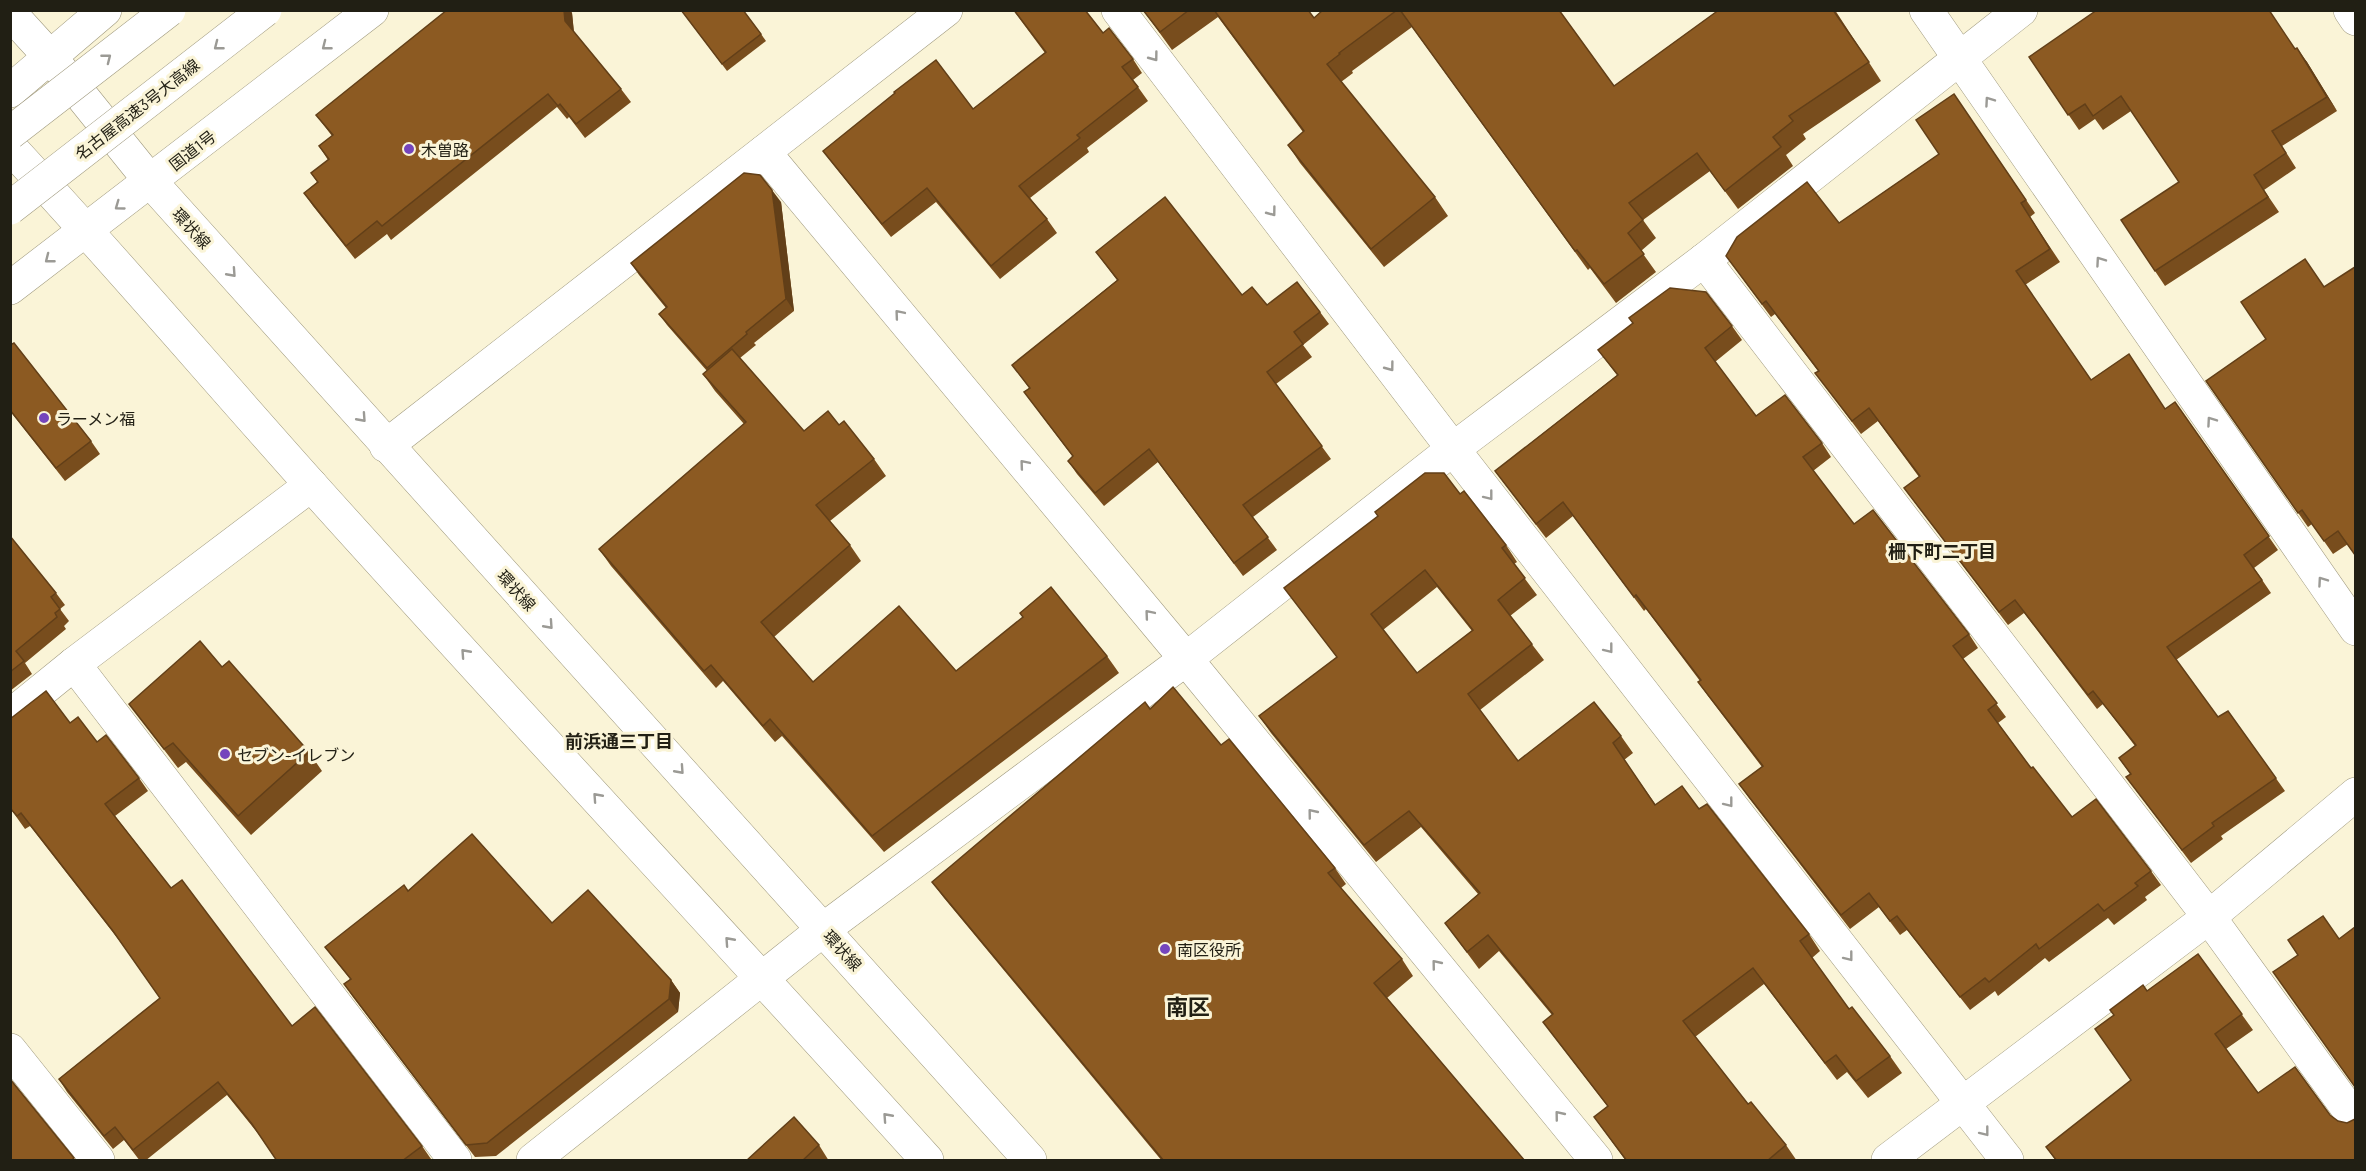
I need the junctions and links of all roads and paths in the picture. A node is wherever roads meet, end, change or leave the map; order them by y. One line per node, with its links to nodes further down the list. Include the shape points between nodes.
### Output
1 (105, 10): 12 (main road)
2 (169, 10): 15 (main road, one-way to 2, bridge)
3 (265, 10): 19 (main road, 名古屋高速3号大高線, one-way to 19, bridge)
4 (372, 10): 18 (main road, 国道1号, one-way to 18)
5 (945, 10): 17 (main road)
6 (1118, 10): 24 (main road, one-way to 24)
7 (1926, 10): 13 (main road)
8 (2021, 10): 13 (main road)
9 (2350, 10): 11 (main road)
10 (10, 13): 12 (main road, 環状線)
11 (2355, 19)
12 (51, 58): 14 (main road); 18 (main road, 環状線)
13 (1959, 58): 21 (main road); 26 (main road, one-way to 13)
14 (10, 91)
15 (10, 133)
16 (10, 147): 20 (main road)
17 (764, 152): 23 (main road); 27 (main road, one-way to 17)
18 (151, 182): 20 (main road, 国道1号, one-way to 20); 23 (main road, 環状線, one-way to 23)
19 (10, 208)
20 (87, 229): 22 (main road, 国道1号, one-way to 22); 25 (main road)
21 (1704, 260): 24 (main road); 31 (main road)
22 (10, 288)
23 (387, 446): 32 (main road, 環状線, one-way to 32)
24 (1453, 450): 27 (main road); 35 (main road, one-way to 35)
25 (311, 485): 28 (main road); 33 (main road, one-way to 25)
26 (2355, 629)
27 (1186, 659): 32 (main road); 42 (main road, one-way to 27)
28 (74, 664): 29 (main road); 38 (main road)
29 (10, 716)
30 (2355, 794): 31 (main road)
31 (2208, 917): 35 (main road); 36 (main road)
32 (824, 929): 33 (main road); 41 (main road, 環状線)
33 (763, 978): 39 (main road); 40 (main road, one-way to 33)
34 (10, 1050): 37 (main road)
35 (1962, 1102): 43 (main road); 44 (main road, one-way to 44)
36 (2355, 1120)
37 (98, 1161)
38 (455, 1161)
39 (533, 1161)
40 (927, 1161)
41 (1030, 1161)
42 (1596, 1161)
43 (1888, 1161)
44 (2007, 1161)

